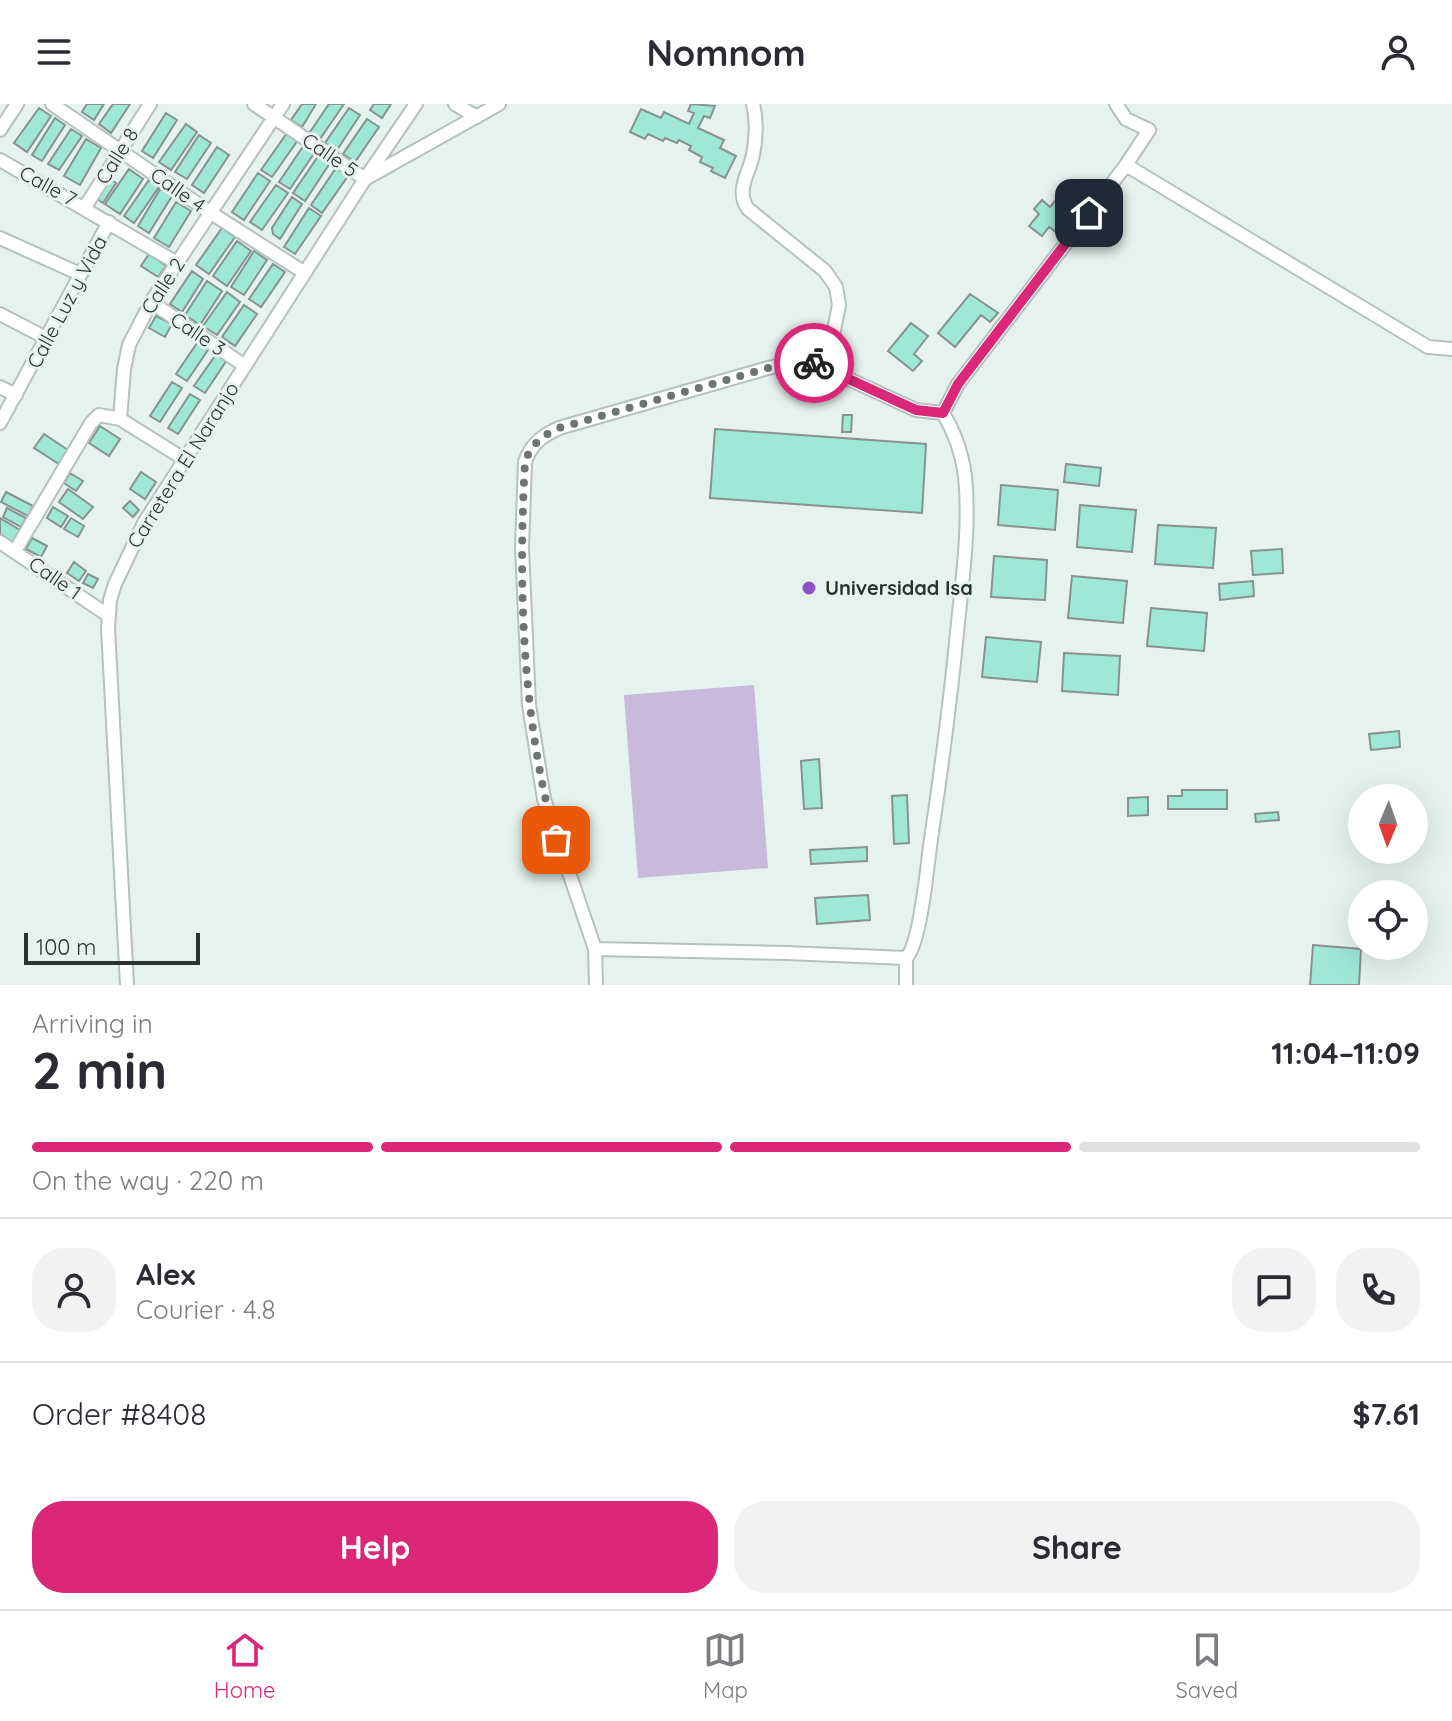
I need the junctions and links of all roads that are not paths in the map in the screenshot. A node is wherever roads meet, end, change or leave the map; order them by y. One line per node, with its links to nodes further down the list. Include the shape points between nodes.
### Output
1 (17, 104): 13 (street)
2 (52, 104): 14 (street, Calle 4)
3 (150, 104): 14 (street, Calle 8)
4 (254, 104): 12 (street, Calle 5)
5 (283, 104): 12 (street, Calle 2)
6 (416, 104): 17 (street)
7 (455, 104): 11 (street)
8 (499, 104): 11 (street, Carretera El Naranjo)
9 (753, 104): 29 (street, via 753,155 742,185 743,202 825,271 836,287 839,305 833,335)
10 (1116, 104): 16 (street, via 1126,119 1149,130)
11 (477, 117): 17 (street, Carretera El Naranjo)
12 (275, 118): 17 (street, Calle 5); 19 (street, Calle 2)
13 (0, 130)
14 (121, 149): 18 (street, Calle 8); 19 (street, Calle 4)
15 (1, 164): 18 (street, Calle 7)
16 (1126, 165): 28 (street, via 1428,347); 33 (street, via 958,384)
17 (365, 179): 23 (street, Carretera El Naranjo)
18 (85, 207): 20 (street, Calle 7)
19 (211, 213): 22 (street, Calle 2); 23 (street, Calle 4)
20 (109, 222): 22 (street, Calle 7); 24 (street, Calle Luz y Vida)
21 (0, 238): 24 (street)
22 (177, 263): 25 (street, Calle 2)
23 (305, 273): 30 (street, Carretera El Naranjo)
24 (80, 274): 27 (street, Calle Luz y Vida)
25 (151, 302): 30 (street, Calle 3); 34 (street, Calle 2, via 129,345)
26 (0, 314): 27 (street)
27 (48, 339): 32 (street, Calle Luz y Vida)
28 (1452, 349)
29 (814, 363): 33 (street, via 916,410); 40 (street, via 768,368 559,428 529,450 522,548 529,705 544,799)
30 (245, 366): 36 (street, Carretera El Naranjo)
31 (0, 387): 32 (street)
32 (16, 395): 35 (street, Calle Luz y Vida)
33 (943, 413): 41 (street, via 954,430 965,476 962,592 922,900 913,952)
34 (120, 419): 36 (street); 38 (street, via 99,415 91,423)
35 (0, 423)
36 (184, 459): 39 (street, Carretera El Naranjo, via 126,558 112,591)
37 (0, 542): 38 (street, Calle 1)
38 (15, 551): 39 (street, Calle 1)
39 (109, 616): 42 (street, Carretera El Naranjo)
40 (595, 949): 41 (street); 43 (street)
41 (906, 958): 44 (street)
42 (127, 985)
43 (596, 985)
44 (906, 985)

